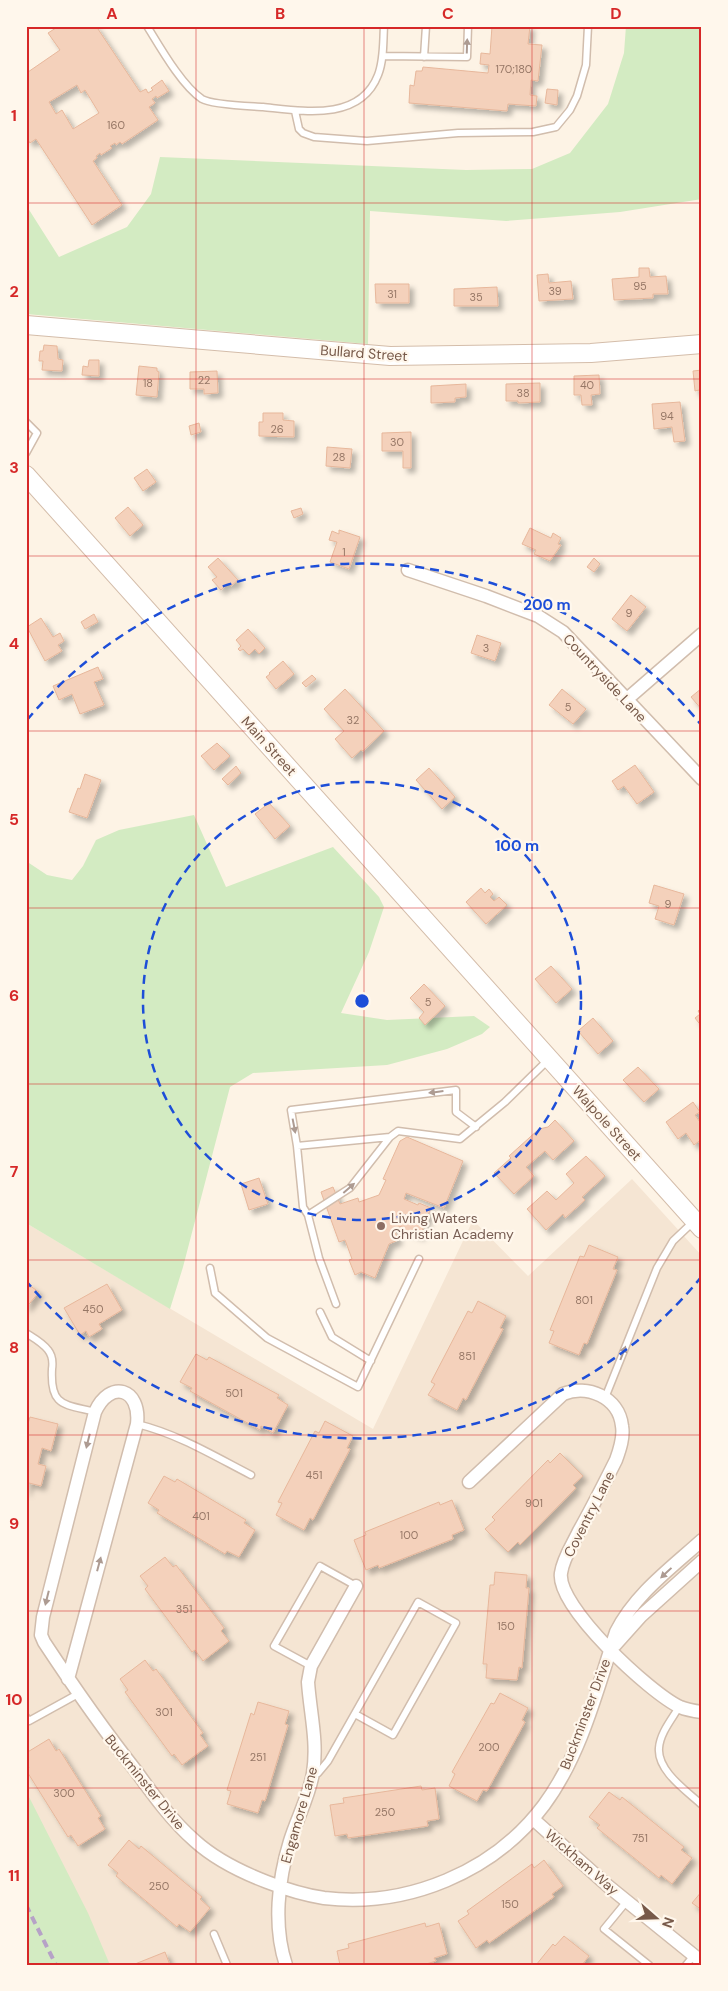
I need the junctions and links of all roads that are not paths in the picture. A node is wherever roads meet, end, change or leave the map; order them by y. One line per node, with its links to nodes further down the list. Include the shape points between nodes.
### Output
1 (147, 26): 8 (lane, via 172,65 204,100)
2 (384, 26): 6 (lane)
3 (426, 26): 7 (lane)
4 (468, 26): 7 (lane, one-way to 4, via 467,57)
5 (588, 26): 8 (lane, via 586,64 577,96 556,126 533,132 458,133 367,141 314,137 303,133 299,129)
6 (383, 56): 7 (lane); 8 (lane, via 370,90 352,104 337,110)
7 (424, 56)
8 (296, 111)
9 (26, 325): 10 (main road, Bullard Street, via 390,356 591,353)
10 (702, 344)
11 (26, 422): 12 (lane, via 37,433)
12 (26, 453)
13 (26, 475): 18 (main road, Main Street)
14 (408, 570): 16 (street, Countryside Lane, via 538,616 563,632)
15 (702, 634): 16 (street)
16 (626, 700): 17 (street, Countryside Lane)
17 (702, 779)
18 (512, 1017): 19 (main road, Walpole Street)
19 (549, 1059): 20 (lane); 24 (main road, Walpole Street)
20 (476, 1127): 21 (lane, via 460,1140 407,1131 398,1131); 22 (lane, one-way to 22, via 456,1112 456,1090 291,1110)
21 (390, 1137): 22 (lane); 23 (lane, one-way to 21, via 350,1188)
22 (297, 1146): 23 (lane, via 303,1207)
23 (308, 1215): 27 (lane)
24 (698, 1225): 31 (lane, one-way to 24, via 657,1268 672,1241)
25 (419, 1259): 30 (lane)
26 (210, 1268): 30 (lane, via 215,1293 266,1338 358,1387)
27 (336, 1304)
28 (320, 1312): 30 (lane, via 332,1337)
29 (26, 1333): 32 (lane, via 52,1356 53,1393 57,1399)
30 (370, 1361)
31 (605, 1398): 35 (street, via 584,1390 563,1394); 39 (street, Coventry Lane, via 619,1414 622,1425 620,1448 560,1574 565,1594)
32 (96, 1412): 33 (street, Buckminster Drive, via 108,1394 122,1393 135,1400); 41 (street, Buckminster Drive, one-way to 41, via 41,1626 44,1642)
33 (137, 1424): 34 (lane, via 166,1432); 41 (street, Buckminster Drive, one-way to 33)
34 (251, 1475)
35 (469, 1482)
36 (702, 1540): 39 (street, Buckminster Drive, one-way to 39, via 631,1607 616,1632)
37 (702, 1561): 39 (street, Buckminster Drive, via 641,1616)
38 (356, 1586): 40 (street, Engamore Lane); 40 (lane, via 320,1566 274,1646)
39 (610, 1650): 43 (street, Coventry Lane, via 641,1679); 49 (street, Buckminster Drive, via 578,1743 557,1785)
40 (311, 1666): 47 (street, Engamore Lane, via 308,1682 315,1751)
41 (68, 1679): 42 (street, Buckminster Drive)
42 (78, 1694): 46 (lane, via 28,1721); 50 (street, Buckminster Drive, via 167,1812 190,1836 227,1864)
43 (680, 1707): 44 (street); 48 (lane, via 662,1736 660,1756 670,1774)
44 (702, 1712)
45 (355, 1714): 45 (lane, via 393,1734 456,1623 418,1602); 47 (lane, via 328,1761)
46 (26, 1717)
47 (312, 1775): 50 (street, Engamore Lane, via 290,1842)
48 (702, 1805)
49 (533, 1819): 50 (street, Buckminster Drive, via 501,1848 465,1872 413,1892 341,1899); 51 (street, Wickham Way)
50 (280, 1887): 55 (street, Engamore Lane, via 278,1922)
51 (627, 1901): 53 (street, Wickham Way); 56 (lane, via 604,1929)
52 (214, 1934): 54 (lane)
53 (694, 1961)
54 (227, 1965)
55 (286, 1965)
56 (649, 1965)

